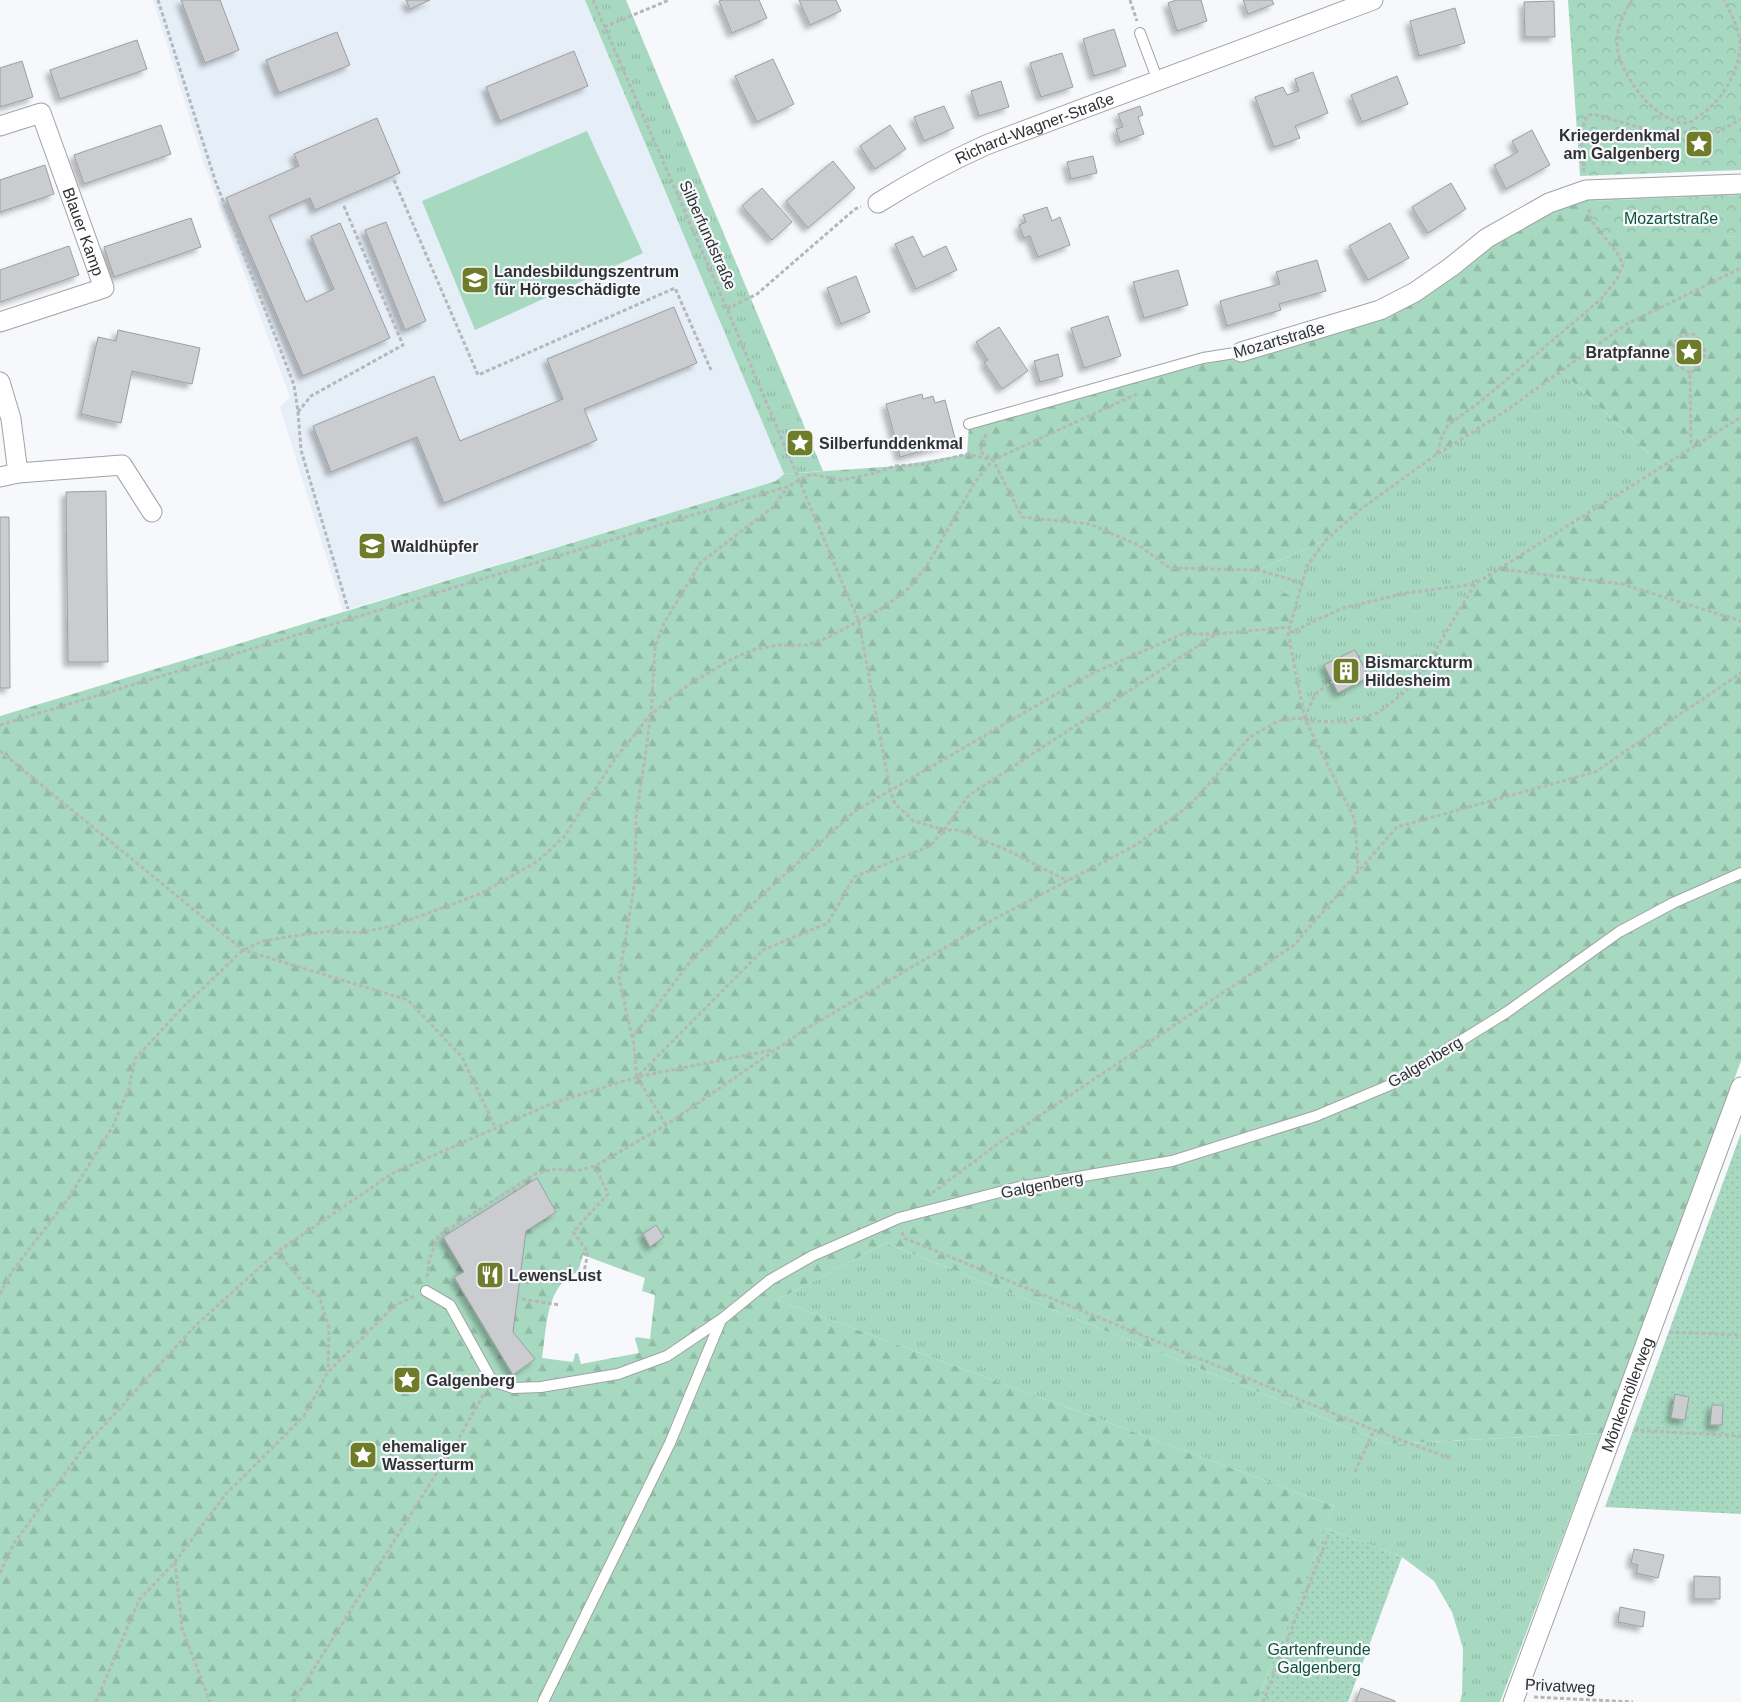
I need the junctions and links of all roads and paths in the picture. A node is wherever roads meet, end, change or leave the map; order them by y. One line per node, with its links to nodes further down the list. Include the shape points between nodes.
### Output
1 (158, 0): 28 (path, via 215,180 294,385)
2 (593, 0): 8 (path, Silberfundstraße)
3 (669, 0): 8 (path)
4 (1130, 0): 9 (path)
5 (1373, 0): 10 (street, Richard-Wagner-Straße)
6 (1632, 0): 12 (path, via 1620,21 1617,44 1622,68 1637,92 1658,112 1678,122)
7 (1724, 0): 12 (path, via 1738,33 1740,49 1734,72 1725,91 1709,110)
8 (604, 27): 21 (path, Silberfundstraße)
9 (1140, 33): 10 (lane)
10 (1158, 81): 18 (street, Richard-Wagner-Straße, via 986,144 938,166)
11 (1741, 119): 14 (path, via 1718,132)
12 (1688, 123): 14 (path)
13 (0, 126): 22 (street, Blauer Kamp, via 41,113 104,288)
14 (1688, 133): 17 (path, via 1656,132 1593,114 1587,116 1583,124 1582,152)
15 (394, 180): 24 (path, via 478,375 675,288)
16 (1741, 184): 17 (street, Mozartstraße)
17 (1586, 190): 23 (street, Mozartstraße, via 1549,203 1487,238 1415,292 1380,310); 33 (path, via 1591,220 1623,264 1617,279 1600,300 1480,402 1448,425)
18 (878, 203): 21 (path, via 855,209 757,294)
19 (343, 204): 28 (path, via 403,345 311,396)
20 (1741, 268): 33 (path, via 1625,325 1507,410)
21 (727, 309): 34 (path, Silberfundstraße)
22 (0, 322)
23 (1241, 352): 30 (lane, Mozartstraße, via 1203,358)
24 (711, 370)
25 (1690, 372): 25 (path, via 1700,366 1705,355 1703,343 1693,334 1679,336 1673,349 1677,365); 32 (path)
26 (0, 382): 36 (street, via 11,419)
27 (1143, 391): 35 (path)
28 (298, 412): 43 (path, via 301,450)
29 (1741, 417): 32 (path)
30 (969, 424): 35 (path, via 988,427 980,452)
31 (798, 445): 34 (path)
32 (1691, 447): 40 (path)
33 (1437, 454): 41 (path, via 1362,508 1326,540 1307,566)
34 (789, 459): 37 (path, Silberfundstraße)
35 (993, 460): 37 (path, via 968,454 925,464 896,466 841,480 811,474); 41 (path, via 1022,517 1090,524 1138,544 1170,568 1258,570); 45 (path, via 975,482 926,567 908,589)
36 (9, 475): 39 (street, via 122,465)
37 (798, 481): 38 (path); 45 (path, Silberfundstraße)
38 (789, 486): 51 (path, via 772,508 701,562 664,623 655,647); 53 (path)
39 (152, 512)
40 (1498, 569): 42 (path); 44 (path, via 1622,584)
41 (1303, 583): 46 (path)
42 (1475, 584): 47 (path, via 1406,593 1343,608); 52 (path, via 1430,659 1406,691 1378,713 1346,722)
43 (348, 609)
44 (1741, 621)
45 (858, 622): 51 (path, via 807,645 756,649 732,659 691,683); 55 (path, Silberfundstraße)
46 (1290, 627): 47 (path); 48 (path)
47 (1288, 633): 52 (path)
48 (1216, 634): 55 (path, via 1182,634 1089,675); 56 (path, via 968,796)
49 (1741, 673): 57 (path, via 1595,772 1396,827)
50 (1332, 682): 52 (path, via 1314,694)
51 (651, 714): 60 (path, via 615,759 564,837 538,861 480,894 396,925 359,933 330,931 286,937 263,941); 61 (path, via 636,819 634,880 619,978)
52 (1305, 719): 57 (path, via 1355,820); 59 (path, via 1278,721 1250,737 1190,805 1136,846)
53 (0, 724)
54 (0, 751): 60 (path)
55 (890, 790): 56 (path, via 895,804 914,821); 61 (path, via 855,811 694,957)
56 (944, 830): 59 (path, via 959,830 1010,851); 63 (path, via 930,846 854,877 828,923 763,950)
57 (1358, 870): 68 (path, via 1294,945 1000,1142)
58 (1741, 873): 69 (lane, Galgenberg, via 1673,903 1620,932 1506,1012 1390,1085 1316,1116 1172,1161 1019,1187)
59 (1068, 881): 62 (path, via 996,918)
60 (243, 950): 66 (path, via 408,1000 462,1057); 73 (path, via 135,1059 129,1088 113,1126 68,1199 13,1270)
61 (633, 1037): 63 (path)
62 (774, 1050): 63 (path); 65 (path)
63 (637, 1077): 65 (path); 66 (path, via 553,1103)
64 (1741, 1087): 77 (street, Mönkemöllerweg)
65 (666, 1124): 67 (path)
66 (496, 1128): 70 (path, via 393,1172)
67 (595, 1166): 71 (path, via 608,1194 573,1232 588,1252); 72 (path, via 577,1171 555,1170 535,1174 438,1236)
68 (930, 1195)
69 (899, 1218): 76 (lane, Galgenberg, via 812,1256 770,1280); 82 (path, via 904,1238)
70 (277, 1252): 79 (path, via 307,1287 320,1296 329,1328); 88 (path, via 195,1326 86,1445 14,1543)
71 (582, 1282)
72 (426, 1290): 79 (path, via 394,1306); 80 (lane, via 450,1305)
73 (0, 1294)
74 (522, 1299): 75 (path)
75 (560, 1305)
76 (722, 1319): 80 (lane, via 667,1356 618,1374 541,1387 513,1388); 93 (lane, Galgenberg, via 670,1443)
77 (1651, 1331): 78 (path); 81 (street, Mönkemöllerweg)
78 (1741, 1335)
79 (328, 1372): 87 (path, via 304,1416 225,1495)
80 (492, 1381): 92 (path)
81 (1616, 1428): 83 (path); 89 (street, Mönkemöllerweg)
82 (1374, 1430): 84 (path); 85 (path)
83 (1741, 1436)
84 (1452, 1459)
85 (1354, 1472)
86 (1329, 1534): 94 (path)
87 (175, 1562): 90 (path, via 139,1600); 91 (path, via 182,1628)
88 (0, 1573)
89 (1514, 1699): 95 (path, Privatweg)
90 (96, 1702)
91 (210, 1702)
92 (293, 1702)
93 (543, 1702)
94 (1263, 1702)
95 (1633, 1702)

